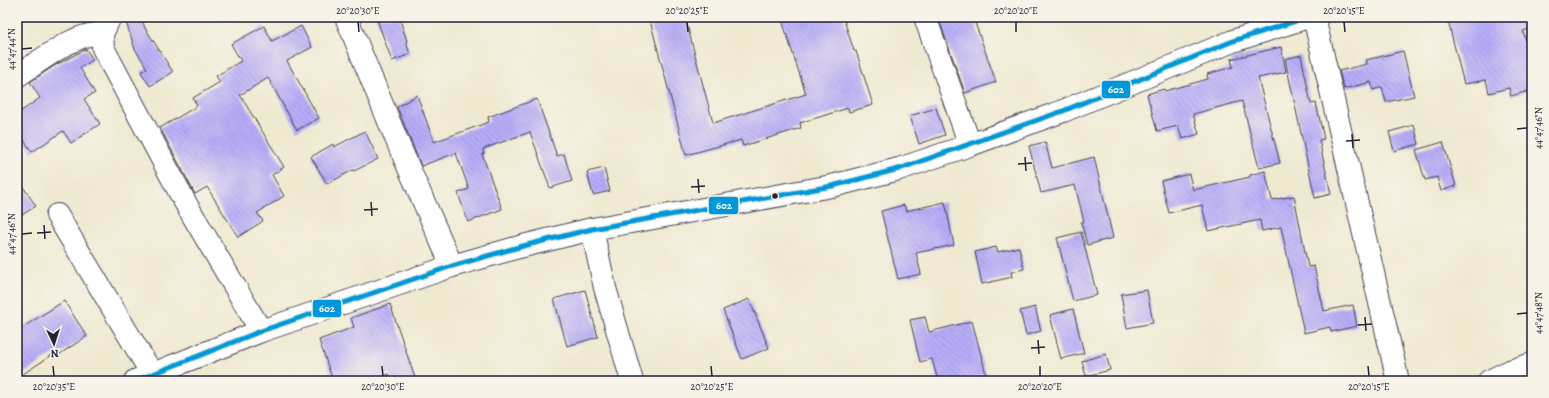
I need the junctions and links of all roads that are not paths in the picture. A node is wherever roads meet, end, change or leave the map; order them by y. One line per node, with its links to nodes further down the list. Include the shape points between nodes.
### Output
1 (346, 17): 10 (street)
2 (925, 17): 7 (street)
3 (1308, 17): 7 (street, via 1233,41 1063,111)
4 (1314, 17): 15 (street)
5 (106, 26): 6 (street, via 61,47); 11 (street, via 103,48 186,204)
6 (17, 76)
7 (970, 145): 9 (street, via 899,169 832,186)
8 (58, 215): 13 (street)
9 (592, 229): 10 (street); 14 (street, via 605,288)
10 (452, 266): 11 (street)
11 (261, 331): 13 (street)
12 (1532, 364): 16 (street)
13 (144, 377)
14 (632, 381)
15 (1398, 381)
16 (1488, 381)

